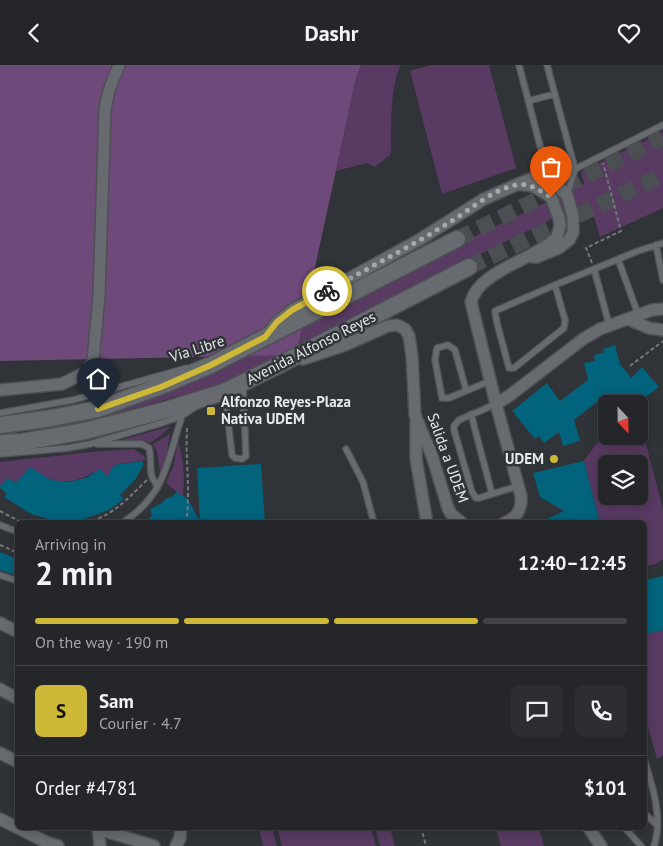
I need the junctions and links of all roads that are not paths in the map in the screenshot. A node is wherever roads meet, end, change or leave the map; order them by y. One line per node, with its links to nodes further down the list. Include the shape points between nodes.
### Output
1 (119, 65): 30 (street, via 105,109 99,296 92,361 86,372 62,384)
2 (520, 65): 5 (lane)
3 (548, 65): 4 (lane)
4 (555, 93): 5 (lane); 7 (lane)
5 (528, 101): 8 (lane)
6 (663, 125): 7 (lane)
7 (575, 169): 10 (lane)
8 (546, 175): 9 (street); 10 (street)
9 (518, 184): 14 (street, via 533,186 551,197 560,226 554,240); 24 (street, via 484,199 420,240 292,310)
10 (567, 195): 14 (street, via 574,225 569,240 538,257)
11 (457, 239): 24 (main road, Avenida Alfonso Reyes)
12 (663, 243): 13 (lane)
13 (656, 245): 15 (lane); 18 (lane)
14 (526, 257): 27 (street, via 488,279 473,295 472,310)
15 (618, 259): 17 (lane); 21 (lane)
16 (469, 267): 26 (main road, Avenida Alfonso Reyes)
17 (594, 269): 19 (lane); 22 (lane)
18 (663, 280)
19 (555, 285): 19 (lane, via 565,320 564,328 509,368 495,311)
20 (663, 309): 21 (street)
21 (633, 317): 22 (street); 23 (street, via 649,328)
22 (609, 324): 32 (street, via 582,339)
23 (663, 330)
24 (265, 337): 25 (main road, Avenida Alfonso Reyes)
25 (211, 365): 33 (lane, via 180,369 73,400); 37 (main road, Avenida Alfonso Reyes, via 111,406)
26 (275, 367): 28 (main road, Avenida Alfonso Reyes); 36 (street, Salida a UDEM, via 397,325 409,336)
27 (490, 381): 29 (lane); 32 (street)
28 (243, 383): 31 (main road, Avenida Alfonso Reyes); 31 (lane, via 246,456 242,459 232,455)
29 (466, 390): 29 (lane, via 442,398 435,360 437,348 448,345 455,350)
30 (0, 391)
31 (217, 394): 34 (lane); 38 (main road, Avenida Alfonso Reyes, via 84,431)
32 (496, 404): 35 (lane); 42 (street)
33 (0, 413)
34 (185, 414): 39 (lane); 43 (lane)
35 (472, 414): 44 (lane); 44 (lane, via 455,423 454,430 474,495 479,498)
36 (415, 415): 47 (street, via 416,459); 48 (street, Salida a UDEM, via 448,508)
37 (0, 425)
38 (0, 443)
39 (90, 444): 41 (lane); 43 (lane, via 142,444 149,448)
40 (346, 449): 46 (lane, via 363,482)
41 (0, 454)
42 (518, 486): 44 (lane); 49 (street, via 522,505)
43 (157, 489): 45 (lane, via 142,508)
44 (492, 495)
45 (126, 520)
46 (373, 520)
47 (426, 520)
48 (458, 520)
49 (510, 520)
50 (0, 525): 51 (lane)
51 (15, 531)
52 (0, 575): 53 (lane)
53 (15, 580)
54 (0, 623): 55 (street)
55 (15, 630)
56 (0, 689): 57 (street)
57 (15, 697)
58 (0, 753): 59 (street)
59 (15, 760)
60 (647, 769): 63 (lane, via 656,802)
61 (647, 817): 63 (lane)
62 (0, 819): 64 (street)
63 (657, 825): 77 (lane)
64 (15, 826)
65 (22, 830): 71 (street)
66 (98, 830): 72 (street)
67 (104, 830): 73 (street)
68 (181, 830): 74 (street)
69 (590, 830): 75 (street)
70 (627, 830): 76 (lane)
71 (58, 846)
72 (100, 846)
73 (154, 846)
74 (176, 846)
75 (601, 846)
76 (641, 846)
77 (654, 846)

